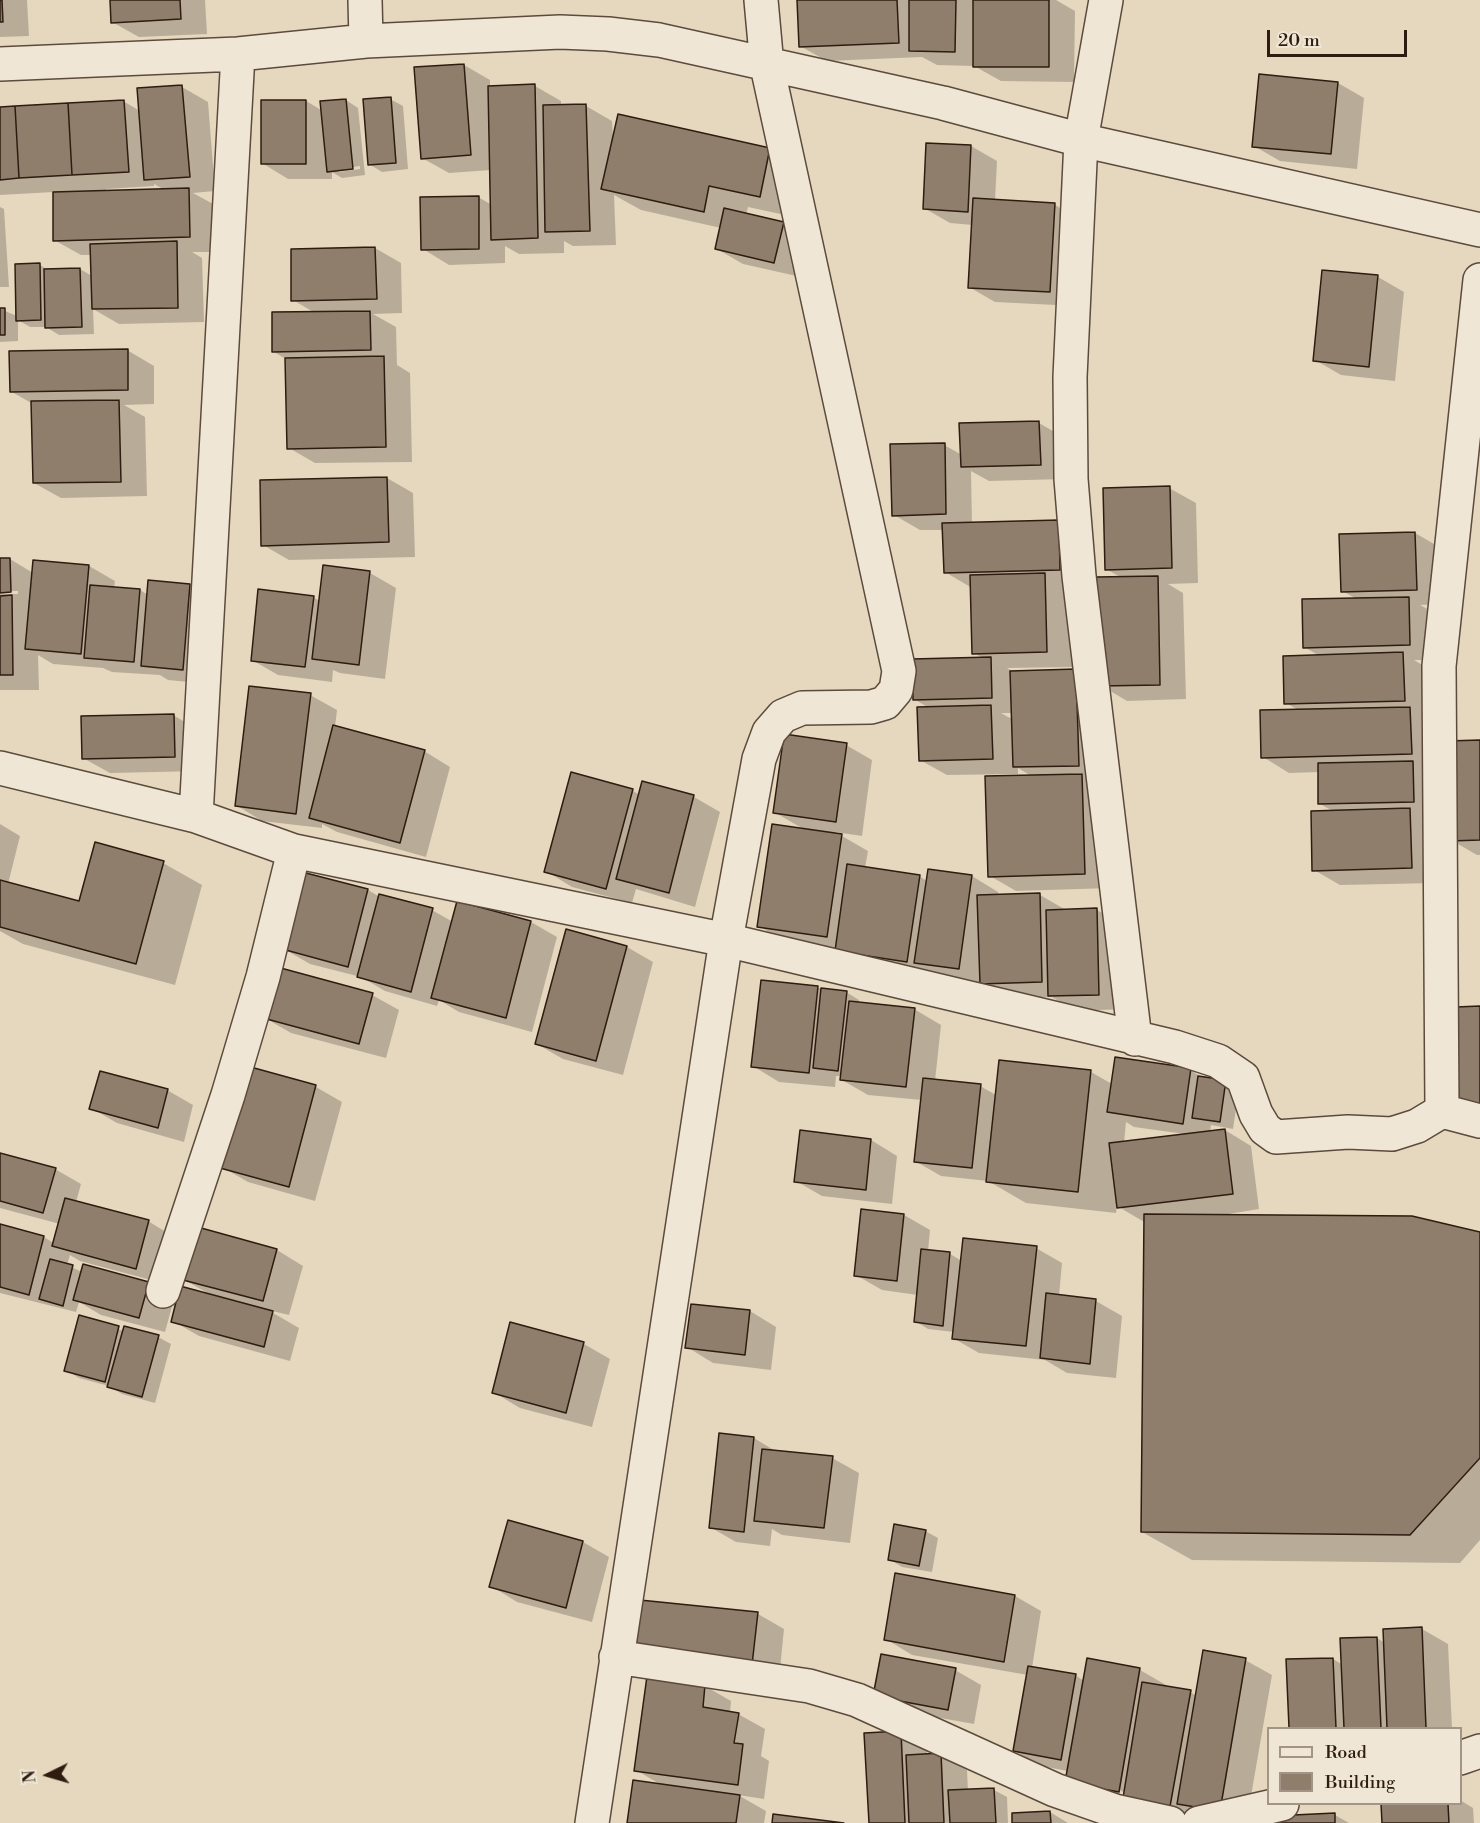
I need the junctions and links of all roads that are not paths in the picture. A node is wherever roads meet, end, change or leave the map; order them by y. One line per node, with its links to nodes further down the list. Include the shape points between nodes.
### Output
1 (366, 0): 4 (street)
2 (761, 0): 7 (street)
3 (1106, 0): 8 (street)
4 (366, 41): 5 (street); 7 (street, via 560,32 608,34 658,40)
5 (238, 54): 6 (street); 12 (street)
6 (0, 64)
7 (767, 66): 8 (street, via 943,103); 14 (street, via 899,670 896,690 885,703 871,707 802,708 783,716 769,732 759,759)
8 (1081, 140): 9 (street); 15 (street, via 1070,377 1071,479 1079,576)
9 (1480, 230)
10 (1480, 280): 16 (street, via 1439,666)
11 (0, 768): 12 (street)
12 (196, 816): 13 (street)
13 (294, 851): 14 (street); 18 (street, via 228,1095)
14 (726, 940): 15 (street); 19 (street)
15 (1135, 1039): 16 (street, via 1175,1047 1233,1069 1244,1078 1265,1129 1276,1137 1348,1132 1392,1134 1417,1126)
16 (1442, 1111): 17 (street)
17 (1480, 1121)
18 (163, 1291)
19 (616, 1658): 23 (street); 24 (street, via 809,1686 856,1700 1055,1790 1115,1811)
20 (1480, 1751): 21 (street)
21 (1462, 1758)
22 (1274, 1805): 25 (street)
23 (592, 1823)
24 (1170, 1823)
25 (1199, 1823)

